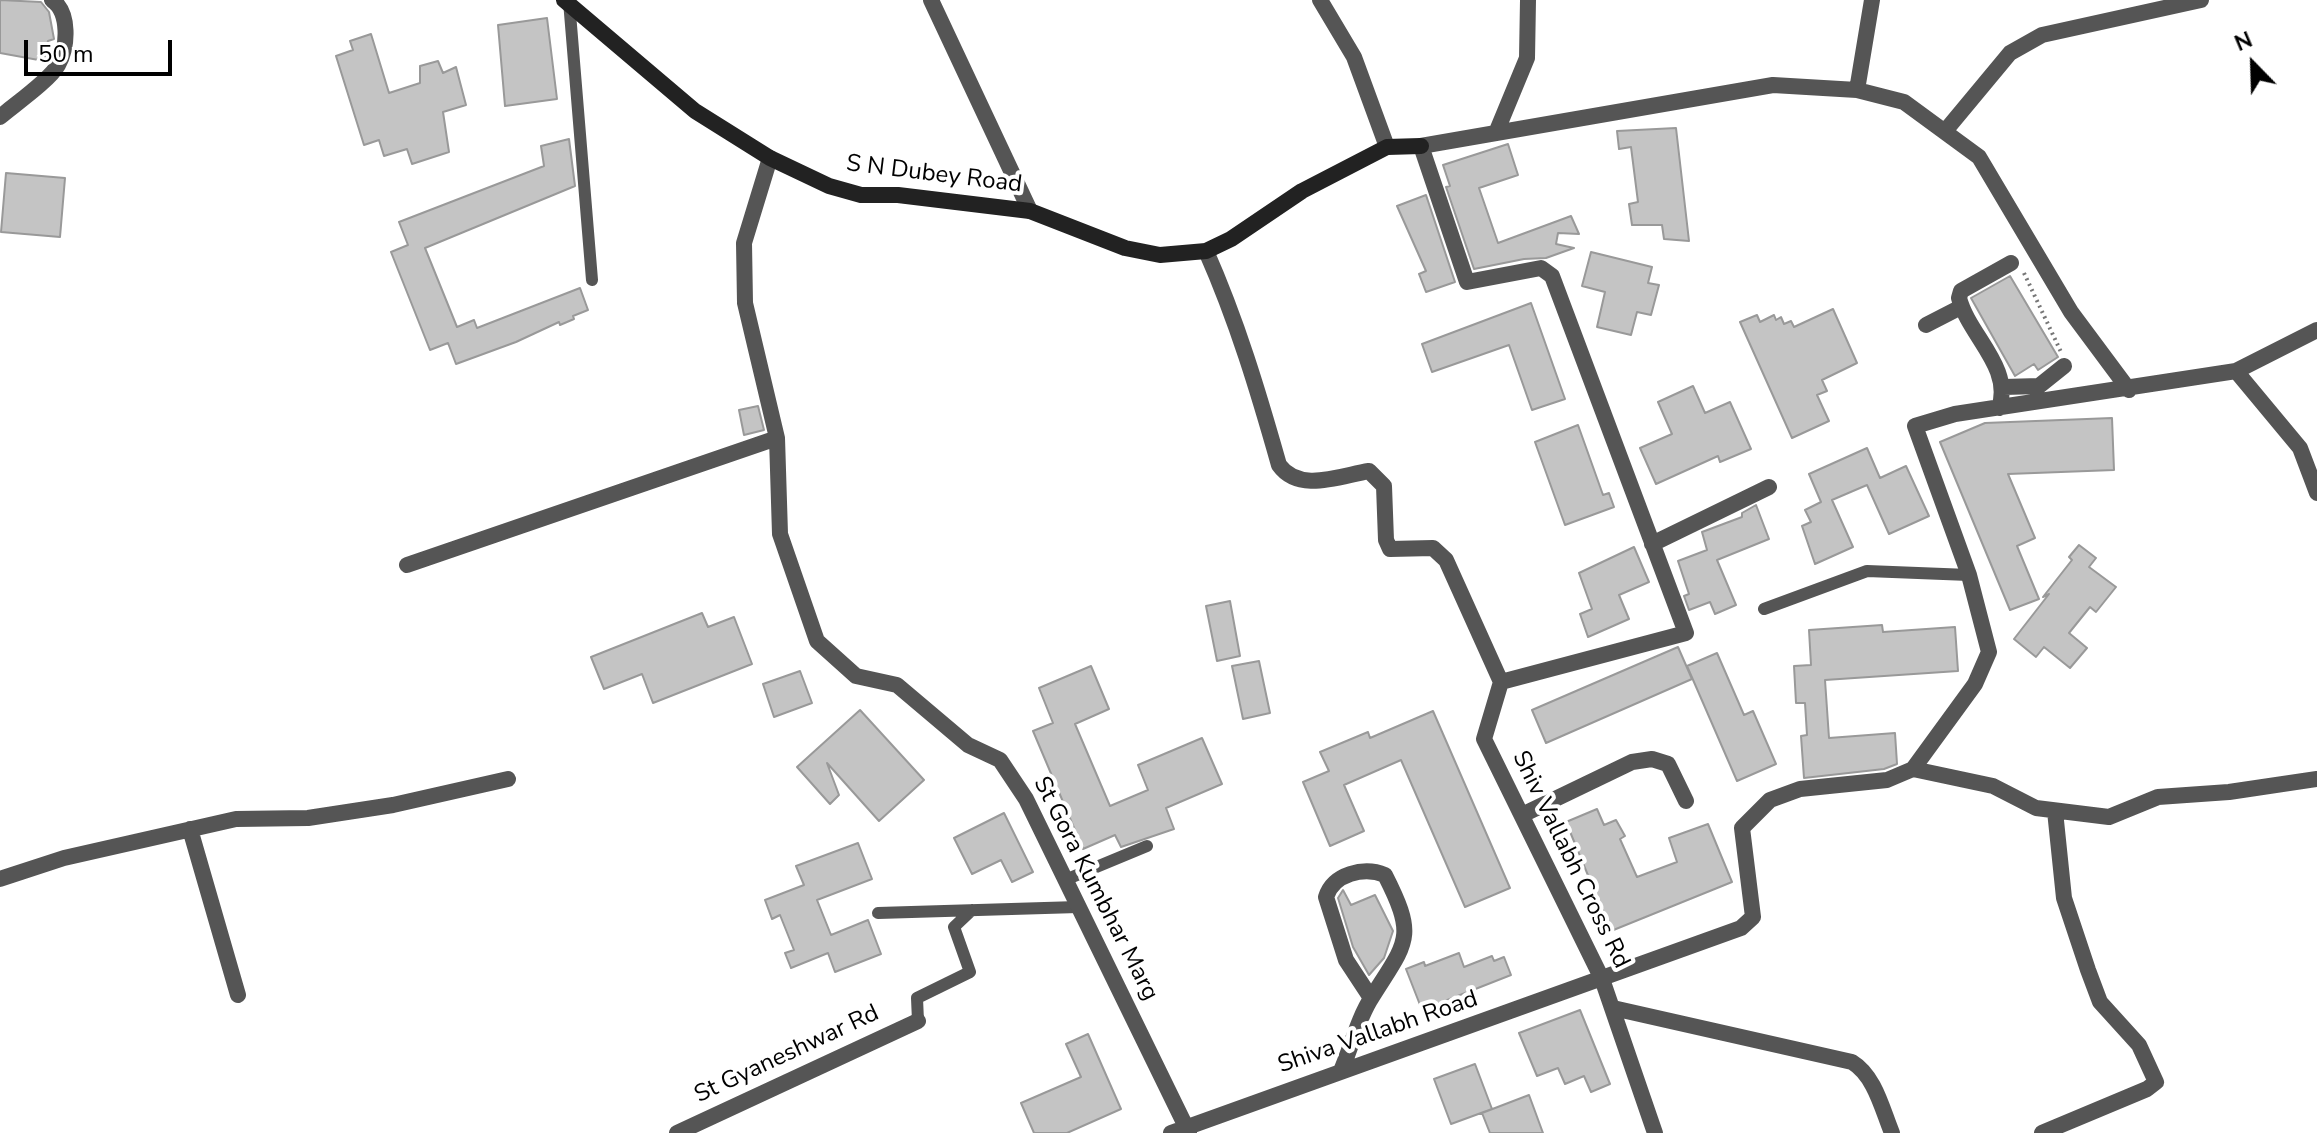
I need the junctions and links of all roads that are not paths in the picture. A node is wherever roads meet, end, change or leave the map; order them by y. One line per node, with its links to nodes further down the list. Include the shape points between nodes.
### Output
1 (52, 0): 9 (street, via 66,18 59,63)
2 (931, 0): 15 (street)
3 (1320, 0): 13 (street, via 1354,57)
4 (1872, 0): 8 (street)
5 (2201, 0): 10 (street, via 2042,35 2010,53)
6 (567, 1): 14 (street, S N Dubey Road, via 695,111); 18 (lane)
7 (1528, 1): 11 (street, via 1527,58)
8 (1857, 90): 10 (street, via 1904,102); 11 (street, via 1773,85)
9 (0, 117)
10 (1946, 130): 25 (street, via 1979,157 2071,312)
11 (1496, 133): 12 (street)
12 (1421, 146): 13 (street, S N Dubey Road); 30 (street, via 1467,282 1541,268 1552,276)
13 (1387, 147): 16 (street, S N Dubey Road, via 1302,191)
14 (770, 158): 15 (street, S N Dubey Road, via 861,195); 27 (street, St Gora Kumbhar Marg, via 744,243 744,273 745,303)
15 (1030, 211): 16 (street, S N Dubey Road, via 1125,248 1160,255)
16 (1206, 251): 34 (street, via 1251,364 1287,477 1303,482 1369,471 1377,475 1384,486 1390,549 1440,551)
17 (2011, 263): 19 (street, via 1961,291)
18 (592, 280)
19 (1961, 307): 20 (street); 24 (street)
20 (1926, 325)
21 (2317, 330): 23 (street)
22 (2064, 366): 24 (street, via 2039,386)
23 (2236, 371): 25 (street); 29 (street, via 2300,448)
24 (2004, 387): 26 (street)
25 (2129, 390): 26 (street)
26 (1999, 408): 32 (street, via 1915,426)
27 (777, 438): 31 (street); 44 (street, St Gora Kumbhar Marg, via 780,534 817,641 856,676 897,685 968,745 1000,760 1026,799)
28 (1769, 487): 30 (street)
29 (2317, 493)
30 (1652, 544): 34 (street, via 1686,633)
31 (407, 565)
32 (1969, 575): 33 (lane, via 1867,571); 35 (street, via 1989,652 1975,684)
33 (1764, 609)
34 (1501, 682): 40 (street, Shiv Vallabh Cross Rd, via 1484,739)
35 (1913, 769): 39 (street, via 1993,786 2036,808); 48 (street, Shiva Vallabh Road, via 1887,780 1800,789 1770,800 1742,828 1753,917 1741,928)
36 (508, 779): 41 (street, via 393,805 308,818 236,819)
37 (2317, 779): 39 (street, via 2158,797 2109,817)
38 (1686, 801): 40 (street, via 1668,764 1652,759 1632,762)
39 (2055, 811): 58 (street, via 2064,898 2088,970 2100,1002 2139,1045 2156,1082)
40 (1522, 815): 48 (street, Shiv Vallabh Cross Rd)
41 (190, 829): 43 (street, via 64,858); 49 (street)
42 (1147, 846): 44 (lane)
43 (0, 879)
44 (1065, 880): 45 (street, St Gora Kumbhar Marg)
45 (1078, 907): 46 (lane); 54 (street, St Gora Kumbhar Marg)
46 (972, 910): 47 (lane); 52 (lane, via 954,927 970,972 917,998)
47 (878, 913)
48 (1602, 979): 51 (street, Shiv Vallabh Cross Rd); 53 (street, Shiva Vallabh Road)
49 (238, 995)
50 (1371, 998): 50 (street, via 1388,977 1407,928 1385,875 1367,870 1336,881 1326,897 1346,960); 53 (street)
51 (1613, 1008): 56 (street, Shiv Vallabh Cross Rd); 57 (street, via 1852,1062 1871,1081)
52 (918, 1021): 55 (street, St Gyaneshwar Rd)
53 (1341, 1071): 54 (street, Shiva Vallabh Road)
54 (1182, 1131)
55 (677, 1133)
56 (1655, 1133)
57 (1892, 1133)
58 (2042, 1133)

